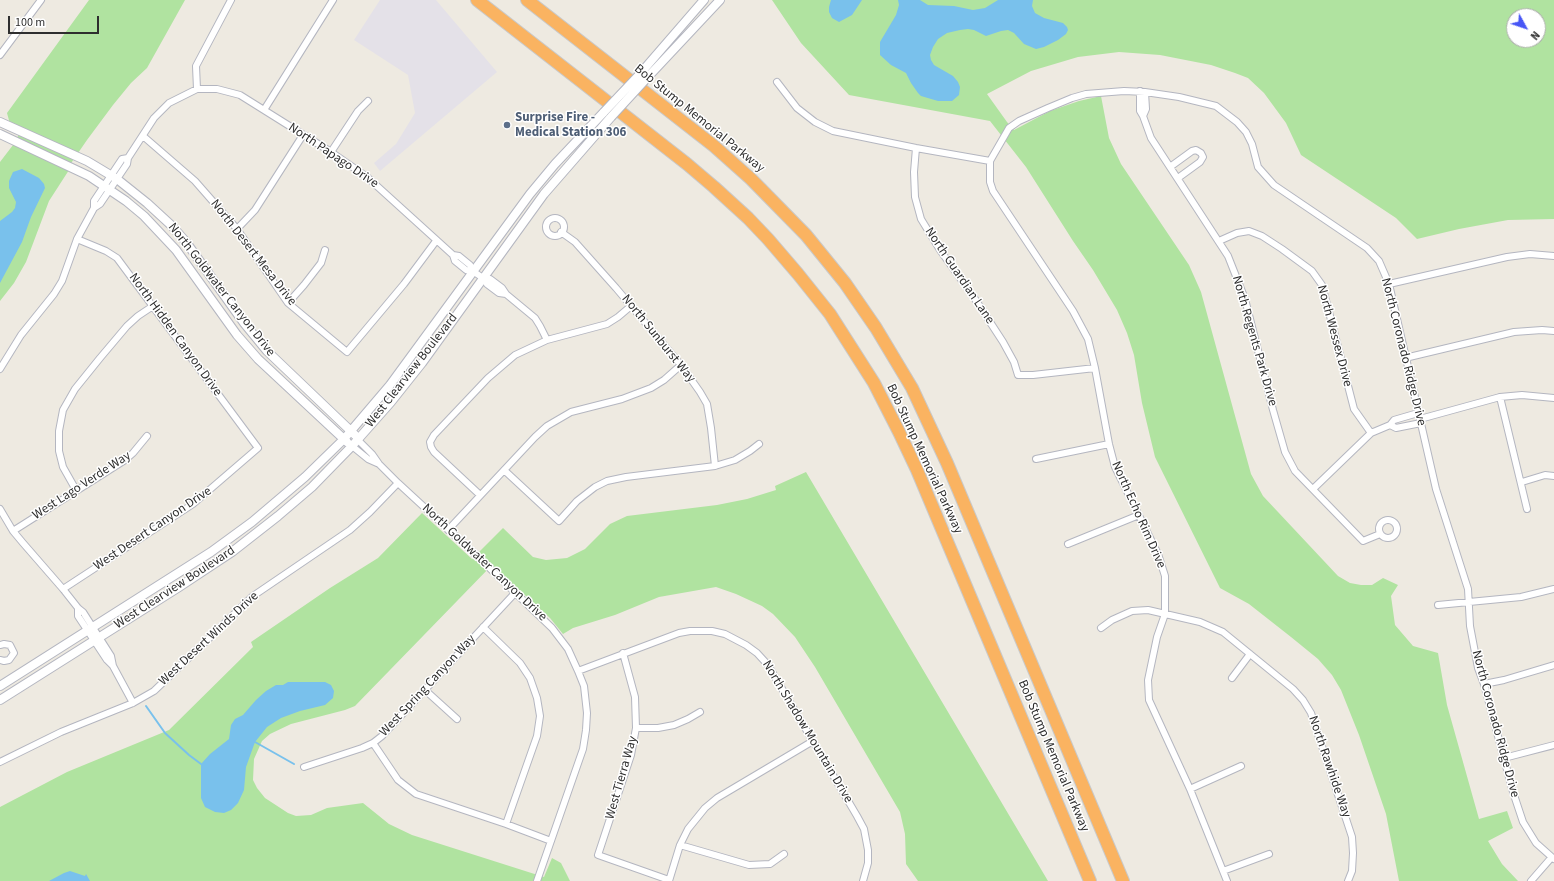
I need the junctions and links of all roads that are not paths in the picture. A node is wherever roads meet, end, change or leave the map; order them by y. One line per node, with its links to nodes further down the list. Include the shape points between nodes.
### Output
1 (41, 0): 8 (street)
2 (231, 0): 11 (street, via 196,66)
3 (333, 0): 14 (street)
4 (477, 0): 116 (highway, Bob Stump Memorial Parkway, via 719,191 773,244 830,314 874,383 902,439)
5 (527, 0): 117 (highway, Bob Stump Memorial Parkway, via 714,146 751,178 806,236 845,283 876,328 912,388 947,463)
6 (704, 0): 9 (street, West Clearview Boulevard)
7 (720, 0): 9 (street, West Clearview Boulevard)
8 (0, 55)
9 (642, 77): 15 (street, West Clearview Boulevard, bridge)
10 (777, 82): 20 (street, via 797,108 815,122 833,131)
11 (197, 90): 14 (street, North Papago Drive, via 217,89 240,95); 19 (street, via 169,103 154,118)
12 (1142, 92): 22 (street, North Coronado Ridge Drive, via 1111,91 1086,94 1025,118 1008,128); 23 (street, North Regents Park Drive, via 1140,111 1151,138); 35 (street, North Coronado Ridge Drive, via 1216,106 1246,132 1258,167 1274,185 1367,248 1379,261)
13 (368, 101): 21 (street)
14 (264, 110): 18 (street, North Papago Drive)
15 (608, 114): 33 (street, West Clearview Boulevard, via 542,178); 34 (street, West Clearview Boulevard, via 544,194)
16 (0, 122): 25 (street, North Goldwater Canyon Drive, via 81,158)
17 (0, 134): 25 (street, North Goldwater Canyon Drive)
18 (304, 135): 21 (street, North Papago Drive); 26 (street, via 255,210)
19 (143, 136): 25 (street, via 128,158 122,160); 26 (street, North Desert Mesa Drive, via 196,181)
20 (916, 148): 22 (street); 43 (street, North Guardian Lane, via 915,197 921,219 999,336 1014,362 1018,375)
21 (331, 152): 29 (street, North Papago Drive, via 367,177)
22 (990, 161): 43 (street, North Echo Rim Drive, via 989,172 993,191 1073,311 1088,339)
23 (1170, 167): 24 (street, North Regents Park Drive); 24 (street, via 1192,151 1201,153 1203,158 1200,162)
24 (1178, 178): 30 (street, North Regents Park Drive)
25 (110, 183): 28 (street, via 94,201 94,208); 49 (street, North Goldwater Canyon Drive, via 147,203 172,226 267,351); 52 (street, North Goldwater Canyon Drive, via 170,242 237,335 258,359)
26 (237, 229): 36 (street, North Desert Mesa Drive)
27 (561, 232): 38 (street, North Sunburst Way, via 586,253)
28 (77, 239): 37 (street, North Hidden Canyon Drive, via 117,258); 44 (street, via 62,281 21,335)
29 (436, 241): 33 (street, North Papago Drive, via 453,255 455,261); 36 (street, North Desert Mesa Drive, via 347,352)
30 (1220, 241): 50 (street, North Wessex Drive, via 1237,233 1249,231 1262,236 1312,271 1322,285 1354,409); 63 (street, North Regents Park Drive, via 1245,299 1285,452 1295,472)
31 (325, 250): 36 (street, via 321,263)
32 (1554, 256): 35 (street, via 1530,254 1507,257)
33 (474, 272): 34 (street, North Papago Drive); 49 (street, West Clearview Boulevard, via 394,379)
34 (483, 278): 40 (street, North Papago Drive, via 490,279 502,288 535,318); 53 (street, West Clearview Boulevard, via 414,374)
35 (1388, 284): 41 (street, North Coronado Ridge Drive)
36 (288, 302)
37 (153, 306): 56 (street, North Hidden Canyon Drive); 64 (street, via 127,326 75,389 63,410 59,451 63,467)
38 (631, 306): 40 (street, via 607,324); 42 (street, North Sunburst Way)
39 (1554, 331): 41 (street, via 1514,332)
40 (547, 340): 65 (street, via 520,352 501,366 430,442 434,452)
41 (1405, 358): 47 (street, North Coronado Ridge Drive)
42 (681, 365): 58 (street, North Sunburst Way, via 706,404); 59 (street, via 664,380 637,394 588,407 560,418 535,437)
43 (1095, 368): 55 (street, North Echo Rim Drive)
44 (0, 369)
45 (1500, 397): 46 (street, via 1522,395); 47 (street); 61 (street)
46 (1554, 398)
47 (1420, 418): 48 (street, via 1394,420); 48 (street, via 1396,428); 76 (street, North Coronado Ridge Drive, via 1436,489 1468,589)
48 (1390, 425): 50 (street)
49 (351, 431): 52 (street, West Clearview Boulevard); 53 (street, North Goldwater Canyon Drive)
50 (1371, 433): 63 (street)
51 (148, 436): 64 (street, West Lago Verde Way, via 133,453)
52 (344, 439): 53 (street, North Goldwater Canyon Drive); 81 (street, West Clearview Boulevard, via 292,490 240,530)
53 (355, 443): 62 (street, North Goldwater Canyon Drive, via 368,459 379,464); 82 (street, West Clearview Boulevard, via 305,493 249,539 179,587)
54 (758, 444): 58 (street, via 734,460)
55 (1109, 444): 57 (street); 68 (street, North Echo Rim Drive, via 1115,467)
56 (258, 448): 73 (street, West Desert Canyon Drive, via 193,504)
57 (1036, 459)
58 (715, 466): 59 (street, via 607,481 577,501 559,521)
59 (504, 470): 65 (street)
60 (1554, 476): 61 (street, via 1545,475)
61 (1522, 482): 67 (street)
62 (398, 483): 69 (street, North Goldwater Canyon Drive); 94 (street, West Desert Winds Drive, via 359,523 253,596 154,691)
63 (1313, 489): 71 (street, North Regents Park Drive, via 1364,541)
64 (76, 490): 70 (street, West Lago Verde Way)
65 (480, 495): 69 (street)
66 (0, 509): 70 (street)
67 (1527, 509)
68 (1139, 514): 72 (street); 78 (street, North Echo Rim Drive, via 1158,554 1165,576)
69 (448, 530): 75 (street, North Goldwater Canyon Drive)
70 (13, 531): 73 (street)
71 (1380, 534)
72 (1068, 544)
73 (63, 589): 81 (street, via 83,612)
74 (1554, 589): 76 (street)
75 (515, 593): 79 (street, West Spring Canyon Way); 88 (street, North Goldwater Canyon Drive, via 552,628 568,649)
76 (1469, 602): 77 (street); 90 (street, North Coronado Ridge Drive, via 1470,626 1478,668)
77 (1438, 605)
78 (1165, 614): 80 (street, North Rawhide Way, via 1148,610 1132,611); 85 (street, North Rawhide Way, via 1200,622 1223,632); 105 (street, North Echo Rim Drive, via 1157,636 1148,680 1150,700)
79 (483, 627): 92 (street, West Spring Canyon Way); 106 (street, via 520,663 530,678 540,716 537,736)
80 (1101, 628)
81 (91, 629): 82 (street); 91 (street, West Clearview Boulevard)
82 (97, 638): 93 (street, West Clearview Boulevard); 94 (street)
83 (0, 643): 86 (street, via 10,645 14,653 9,660)
84 (623, 653): 88 (street, North Shadow Mountain Drive); 97 (street, West Tierra Way, via 635,697); 98 (street, North Shadow Mountain Drive, via 679,633 701,630 725,634 746,645 768,665)
85 (1250, 654): 89 (street); 119 (street, North Rawhide Way, via 1293,689 1311,713 1352,837 1352,871)
86 (0, 660)
87 (1554, 665): 90 (street)
88 (578, 671): 107 (street, North Goldwater Canyon Drive, via 586,700 583,750)
89 (1232, 678)
90 (1484, 684): 101 (street, North Coronado Ridge Drive)
91 (0, 686)
92 (425, 690): 96 (street); 99 (street, West Spring Canyon Way)
93 (0, 700)
94 (133, 703): 102 (street, West Desert Winds Drive, via 61,732)
95 (700, 712): 97 (street, via 674,725)
96 (457, 719)
97 (636, 728): 113 (street, West Tierra Way, via 631,755 598,855)
98 (813, 740): 108 (street, via 717,798 688,829); 115 (street, North Shadow Mountain Drive, via 864,829 868,862)
99 (373, 743): 104 (street, West Spring Canyon Way); 106 (street, via 398,780 416,794)
100 (1554, 745): 101 (street)
101 (1504, 758): 111 (street, North Coronado Ridge Drive, via 1523,822 1536,843)
102 (0, 762)
103 (1241, 766): 105 (street)
104 (304, 767)
105 (1190, 789): 112 (street, North Echo Rim Drive)
106 (506, 824): 107 (street)
107 (551, 841): 114 (street, North Goldwater Canyon Drive)
108 (680, 845): 109 (street, via 749,865 770,864); 113 (street)
109 (784, 854)
110 (1269, 854): 112 (street)
111 (1553, 858): 120 (street)
112 (1223, 871): 118 (street, North Echo Rim Drive)
113 (669, 880)
114 (537, 881)
115 (863, 881)
116 (1090, 881)
117 (1123, 881)
118 (1227, 881)
119 (1348, 881)
120 (1531, 881)

